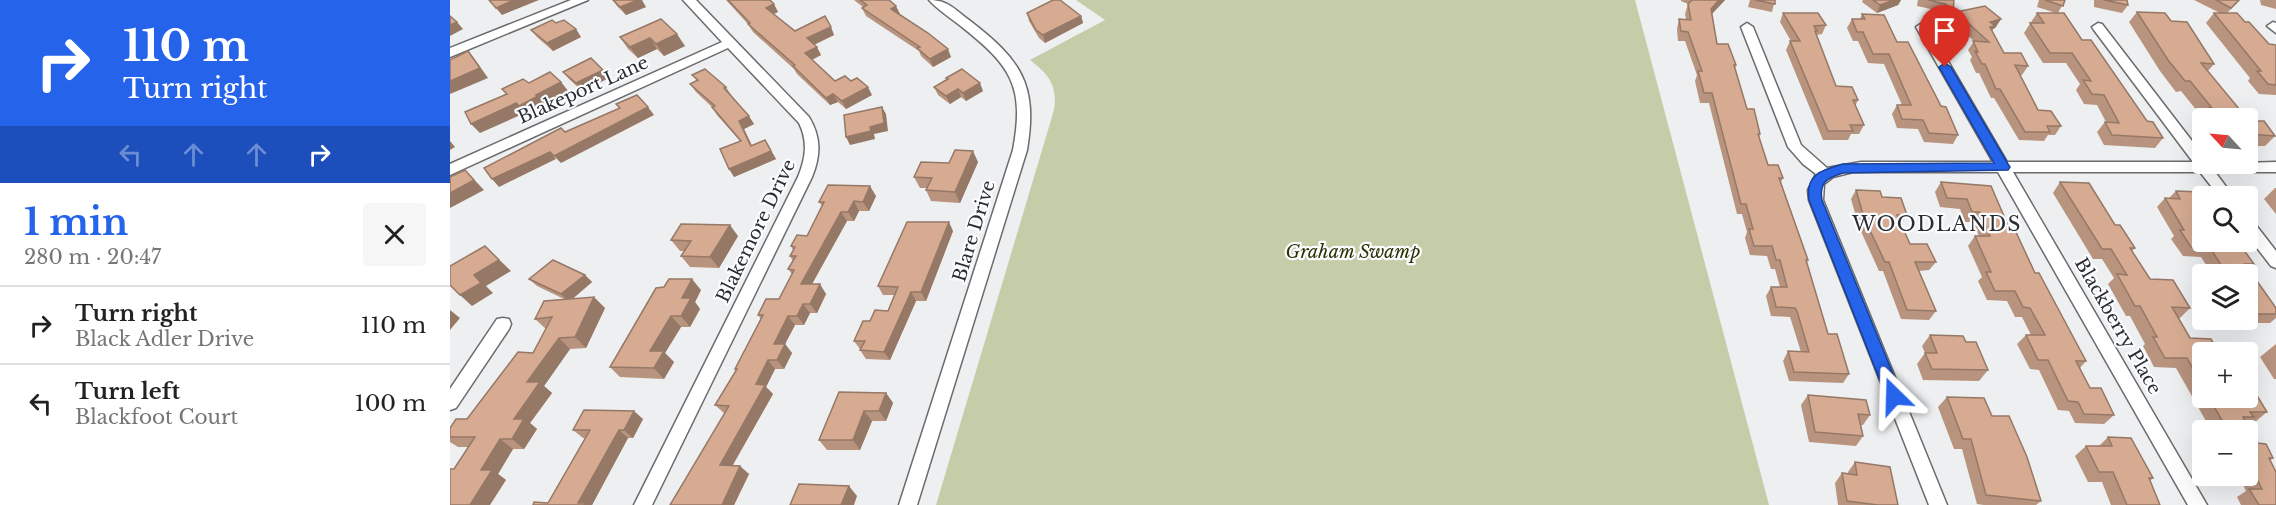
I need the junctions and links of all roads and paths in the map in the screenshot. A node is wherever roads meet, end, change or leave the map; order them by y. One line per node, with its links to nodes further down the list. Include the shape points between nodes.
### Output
1 (582, 0): 8 (street)
2 (689, 0): 7 (street, Blakemore Drive)
3 (935, 0): 23 (street, Blare Drive, via 1011,65 1021,82 1027,114 1020,150)
4 (1747, 27): 15 (street, via 1795,147)
5 (1922, 27): 10 (street, Blackberry Place)
6 (2098, 27): 9 (street)
7 (730, 43): 14 (street, Blakeport Lane); 22 (street, Blakemore Drive, via 804,120 813,141 812,156)
8 (450, 53)
9 (2192, 151)
10 (2003, 167): 11 (street); 15 (street, via 1850,168); 25 (street, Blackberry Place)
11 (2192, 167)
12 (2258, 167): 13 (street)
13 (2276, 167)
14 (450, 170)
15 (1825, 174): 24 (street, via 1815,185 1816,200)
16 (2209, 174): 17 (street)
17 (2218, 186)
18 (2258, 238): 19 (street)
19 (2276, 262)
20 (503, 324): 21 (street)
21 (450, 403)
22 (643, 505)
23 (908, 505)
24 (1938, 505)
25 (2198, 505)

